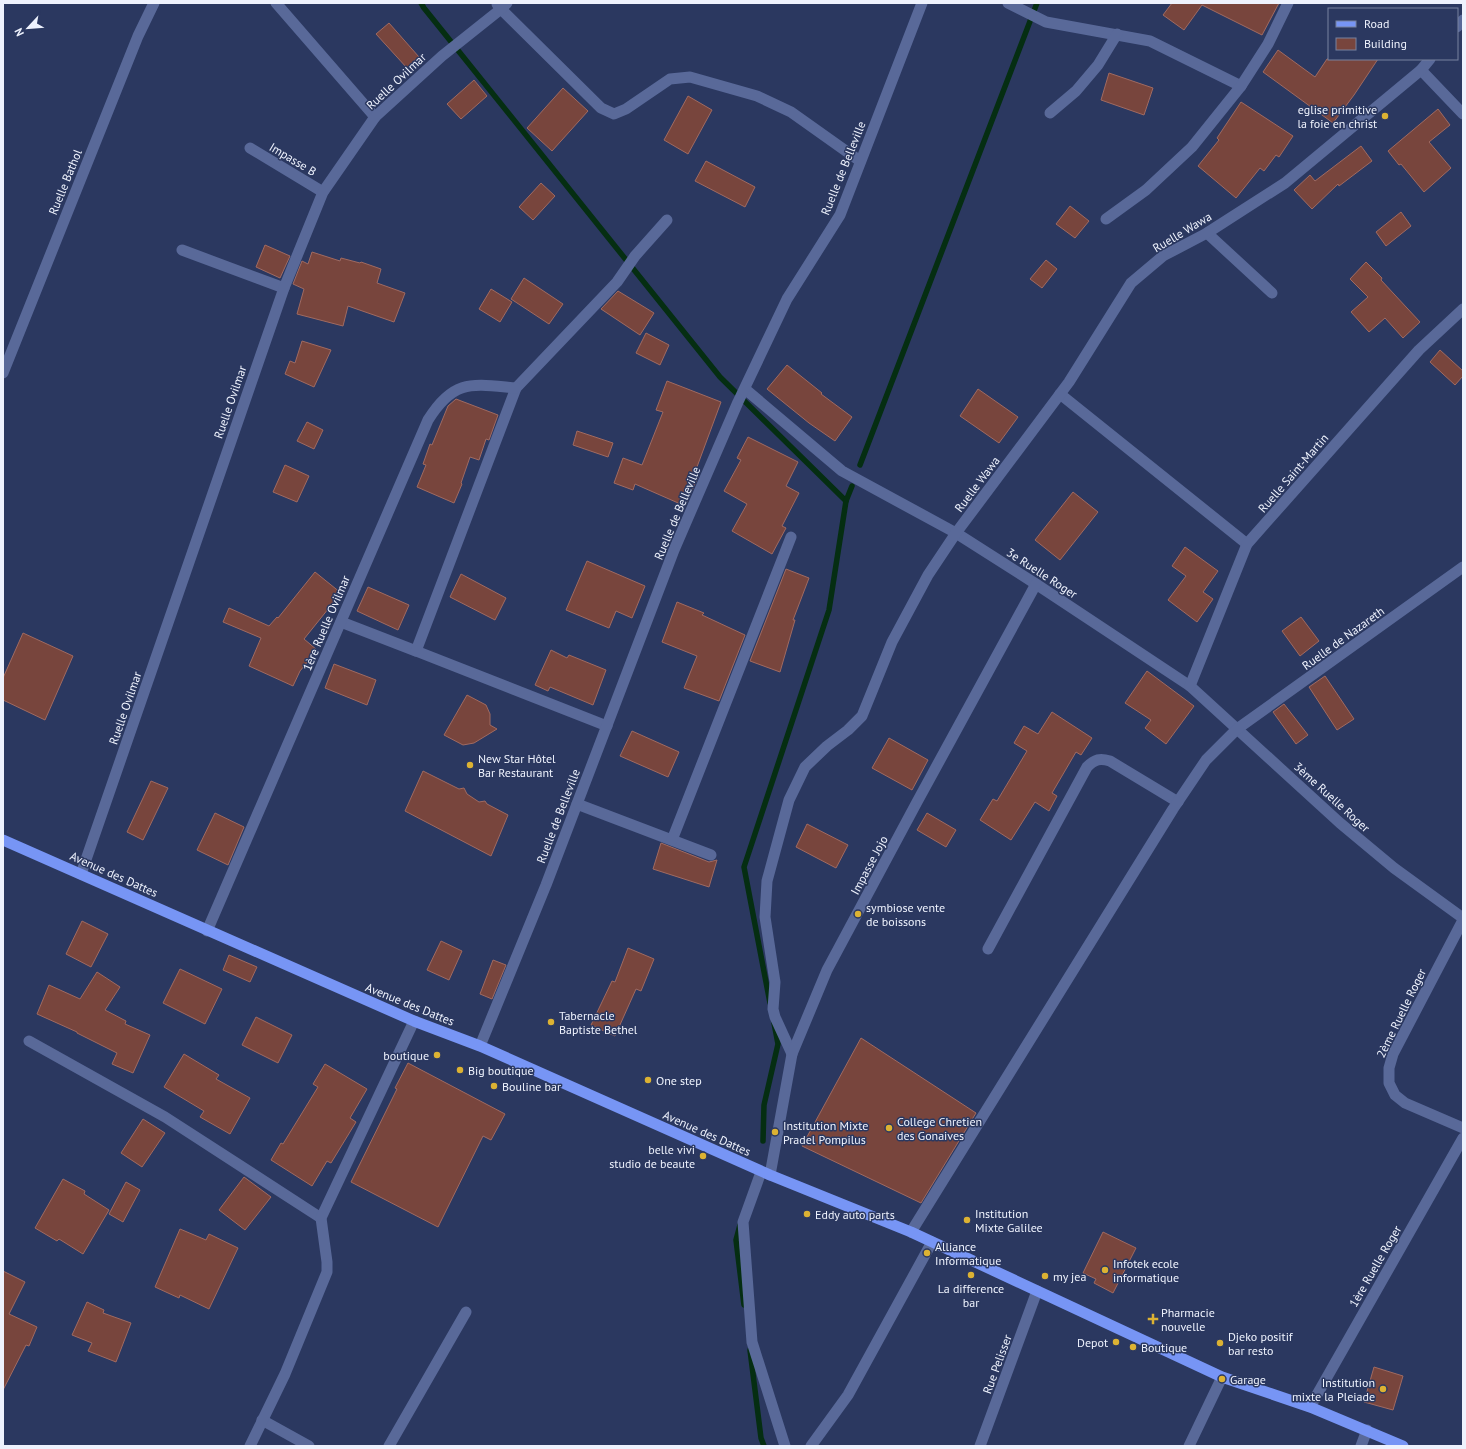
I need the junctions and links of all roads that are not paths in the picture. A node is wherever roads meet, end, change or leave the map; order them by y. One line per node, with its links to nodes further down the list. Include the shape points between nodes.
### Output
1 (154, 3): 24 (street, Ruelle Bathol, via 135,43)
2 (276, 3): 13 (street)
3 (922, 3): 15 (street, Ruelle de Belleville)
4 (1288, 3): 10 (street, via 1268,44)
5 (502, 5): 13 (street, Ruelle Ovilmar); 15 (street, via 601,108 614,114 626,109 670,79 690,77 757,96 790,112)
6 (1013, 5): 7 (street, via 1046,22)
7 (1117, 34): 10 (street, via 1150,41); 11 (street, via 1098,66 1076,91)
8 (1429, 60): 9 (street, Ruelle Wawa)
9 (1421, 70): 12 (street); 19 (street, Ruelle Wawa, via 1285,183)
10 (1241, 86): 17 (street, via 1192,147 1146,190)
11 (1050, 113)
12 (1463, 114)
13 (375, 117): 16 (street, Ruelle Ovilmar)
14 (250, 148): 16 (street, Impasse B)
15 (860, 161): 27 (street, Ruelle de Belleville, via 840,215 787,299)
16 (323, 192): 21 (street, Ruelle Ovilmar)
17 (1106, 219)
18 (667, 220): 25 (street, via 635,256 617,282)
19 (1207, 233): 22 (street); 26 (street, Ruelle Wawa, via 1163,256 1131,283)
20 (182, 250): 21 (street)
21 (284, 288): 43 (street, Ruelle Ovilmar)
22 (1272, 293)
23 (1463, 310): 30 (street, Ruelle Saint-Martin, via 1419,350)
24 (3, 373)
25 (516, 388): 33 (street, 1ère Ruelle Ovilmar, via 480,384 463,386 438,405 428,420); 34 (street)
26 (1060, 394): 28 (street, Ruelle Wawa); 30 (street)
27 (742, 395): 28 (street, 3e Ruelle Roger, via 842,471); 36 (street, Ruelle de Belleville, via 674,550)
28 (956, 533): 32 (street, 3e Ruelle Roger); 50 (street, Ruelle Wawa, via 928,575 892,642 862,716 805,767 789,800 767,881 765,917 775,982 773,1009)
29 (791, 537): 41 (street)
30 (1247, 544): 35 (street, Ruelle Saint-Martin)
31 (1463, 567): 37 (street, Ruelle de Nazareth)
32 (1036, 584): 35 (street, 3e Ruelle Roger); 50 (street, Impasse Jojo, via 827,970)
33 (341, 622): 34 (street); 45 (street, 1ère Ruelle Ovilmar)
34 (416, 651): 36 (street)
35 (1190, 686): 37 (street, 3ème Ruelle Roger)
36 (607, 726): 39 (street, Ruelle de Belleville)
37 (1238, 729): 38 (street, Ruelle de Nazareth, via 1206,760); 44 (street, 3ème Ruelle Roger, via 1340,823)
38 (1178, 802): 46 (street, via 1110,761 1094,760 1087,767); 55 (street, Ruelle de Nazareth)
39 (576, 804): 41 (street); 49 (street, Ruelle de Belleville)
40 (3, 840): 43 (main road, Avenue des Dattes)
41 (672, 840): 42 (street)
42 (711, 855)
43 (81, 874): 45 (main road, Avenue des Dattes)
44 (1463, 919): 51 (street, 2ème Ruelle Roger, via 1393,1054 1389,1068 1389,1083 1395,1095 1405,1104)
45 (207, 931): 47 (main road, Avenue des Dattes)
46 (988, 949)
47 (414, 1021): 49 (main road, Avenue des Dattes); 54 (street)
48 (29, 1041): 54 (street, via 165,1117)
49 (480, 1046): 53 (main road, Avenue des Dattes)
50 (792, 1054): 53 (street, Impasse Jojo)
51 (1463, 1128)
52 (1463, 1138): 60 (street, 1ère Ruelle Roger)
53 (766, 1174): 55 (main road, Avenue des Dattes); 66 (street, Impasse Jojo, via 743,1222 752,1342)
54 (321, 1218): 61 (street, via 327,1272 285,1374)
55 (912, 1232): 56 (main road, Avenue des Dattes)
56 (932, 1242): 57 (main road, Avenue des Dattes); 67 (street, via 848,1395)
57 (1037, 1291): 59 (main road, Avenue des Dattes); 68 (street, Rue Pelisser)
58 (466, 1312): 65 (street)
59 (1222, 1377): 60 (main road, Avenue des Dattes); 69 (street)
60 (1310, 1407): 62 (main road, Avenue des Dattes)
61 (262, 1420): 63 (street); 64 (street)
62 (1367, 1430): 70 (street); 71 (main road, Avenue des Dattes)
63 (250, 1446)
64 (309, 1446)
65 (389, 1446)
66 (785, 1446)
67 (811, 1446)
68 (980, 1446)
69 (1189, 1446)
70 (1361, 1446)
71 (1403, 1446)

